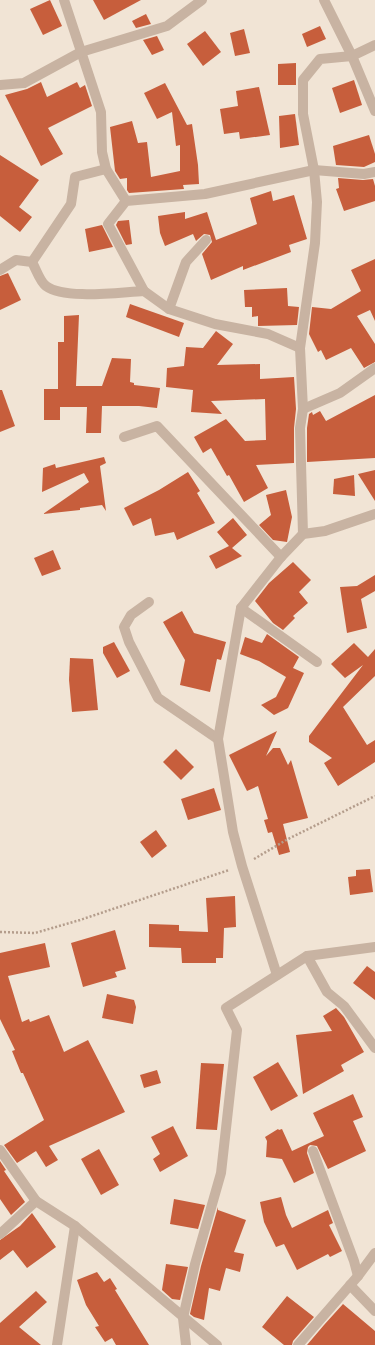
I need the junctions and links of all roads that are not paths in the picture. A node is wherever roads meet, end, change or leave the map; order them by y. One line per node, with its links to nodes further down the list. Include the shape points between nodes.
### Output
1 (64, 0): 5 (street)
2 (202, 0): 5 (street, via 167,26)
3 (324, 0): 6 (street)
4 (375, 44): 6 (street)
5 (80, 52): 7 (street, via 24,83); 9 (street, via 101,112 102,152)
6 (352, 56): 8 (street); 10 (street, via 320,59 303,80 303,114)
7 (0, 86)
8 (375, 111)
9 (106, 169): 12 (street); 14 (street, via 75,177 71,204)
10 (314, 170): 11 (street, via 364,174); 12 (street, via 206,194); 18 (street, via 314,243)
11 (375, 172)
12 (126, 201): 16 (street, via 108,224)
13 (206, 240): 17 (street, via 186,262)
14 (32, 262): 15 (street, via 16,260); 16 (street, via 44,285 56,292 76,294)
15 (0, 270)
16 (144, 291): 17 (street)
17 (169, 308): 18 (street, via 215,324 268,334)
18 (300, 348): 20 (street)
19 (375, 368): 20 (street, via 340,393)
20 (303, 410): 23 (street, via 300,428)
21 (124, 437): 24 (street, via 157,426)
22 (375, 514): 23 (street, via 325,531)
23 (303, 534): 24 (street)
24 (281, 557): 26 (street)
25 (149, 602): 28 (street, via 131,615 124,627 129,642 158,698)
26 (241, 608): 27 (street); 28 (street)
27 (317, 662)
28 (218, 740): 31 (street, via 233,832)
29 (375, 947): 30 (street)
30 (307, 956): 31 (street); 32 (street, via 328,992 344,1006)
31 (277, 975): 42 (street, via 226,1008 236,1030 222,1173 195,1264)
32 (375, 1048)
33 (0, 1150): 35 (street)
34 (313, 1151): 39 (street)
35 (36, 1201): 36 (street); 37 (street)
36 (75, 1226): 42 (street); 43 (street)
37 (0, 1234)
38 (375, 1253): 39 (street)
39 (358, 1276): 40 (street)
40 (350, 1285): 41 (street); 46 (street)
41 (375, 1311)
42 (183, 1318): 44 (street); 45 (street)
43 (57, 1345)
44 (186, 1345)
45 (217, 1345)
46 (298, 1345)

